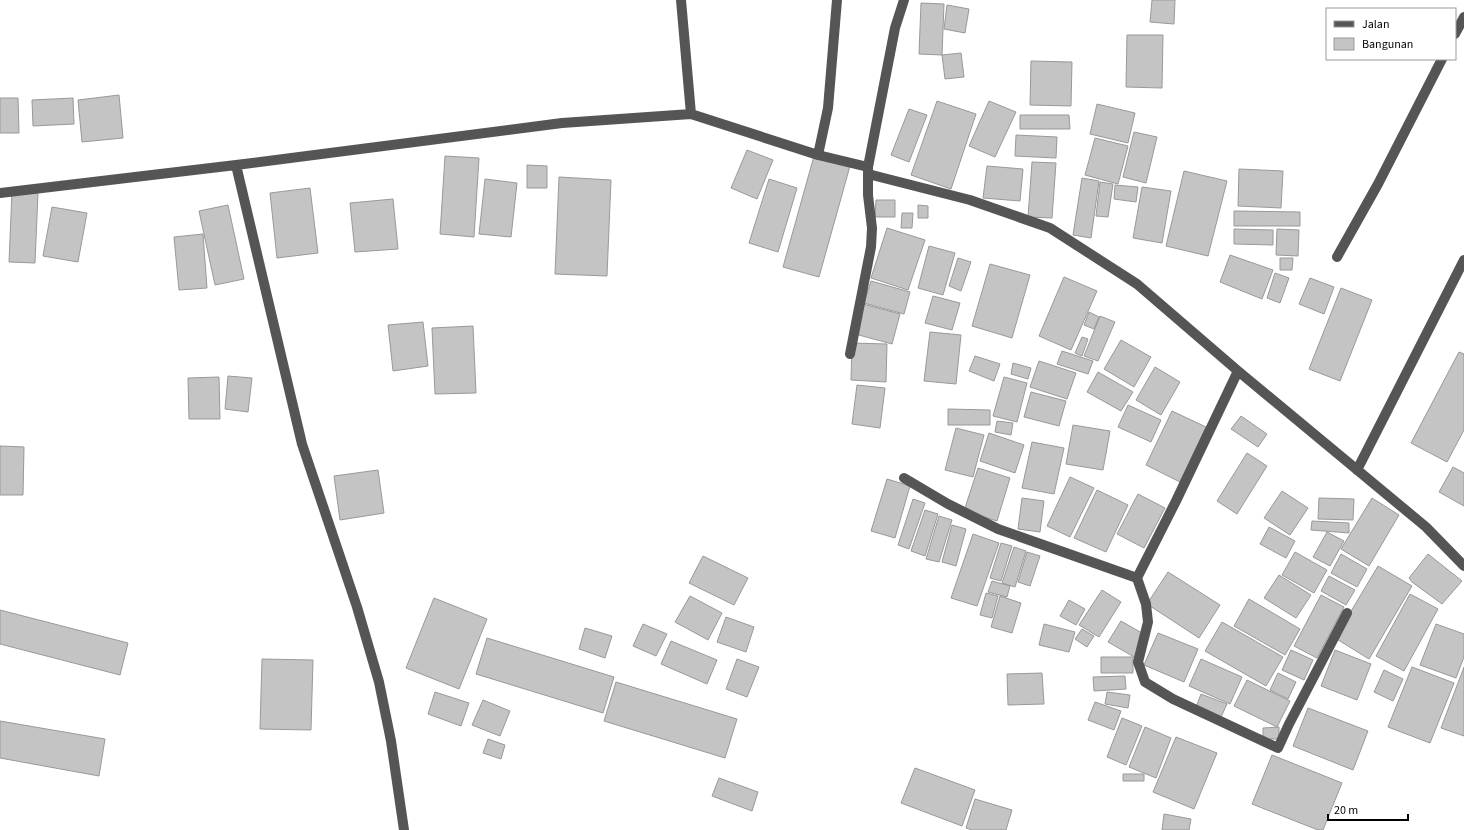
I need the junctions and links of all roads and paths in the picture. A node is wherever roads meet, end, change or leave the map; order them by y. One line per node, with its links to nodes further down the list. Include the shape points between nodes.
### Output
1 (680, 0): 7 (street)
2 (837, 0): 8 (street, via 828,108)
3 (904, 0): 10 (street, via 895,28)
4 (1464, 17): 5 (street)
5 (1456, 32)
6 (1441, 60): 12 (street, via 1378,184)
7 (691, 114): 8 (street); 9 (street, via 562,123)
8 (818, 155): 10 (street)
9 (236, 166): 11 (street); 21 (street, via 302,444 357,607 379,682 391,741)
10 (868, 170): 14 (street, via 871,247); 15 (street, via 970,200 1050,228 1137,284)
11 (0, 193)
12 (1337, 257)
13 (1464, 260): 16 (street)
14 (850, 354)
15 (1238, 371): 16 (street); 19 (street)
16 (1357, 470): 18 (street, via 1426,527)
17 (904, 478): 19 (street, via 998,529)
18 (1464, 566)
19 (1136, 578): 20 (street, via 1146,604 1148,622 1138,662 1145,682 1173,699 1278,748 1288,724)
20 (1347, 613)
21 (404, 830)

